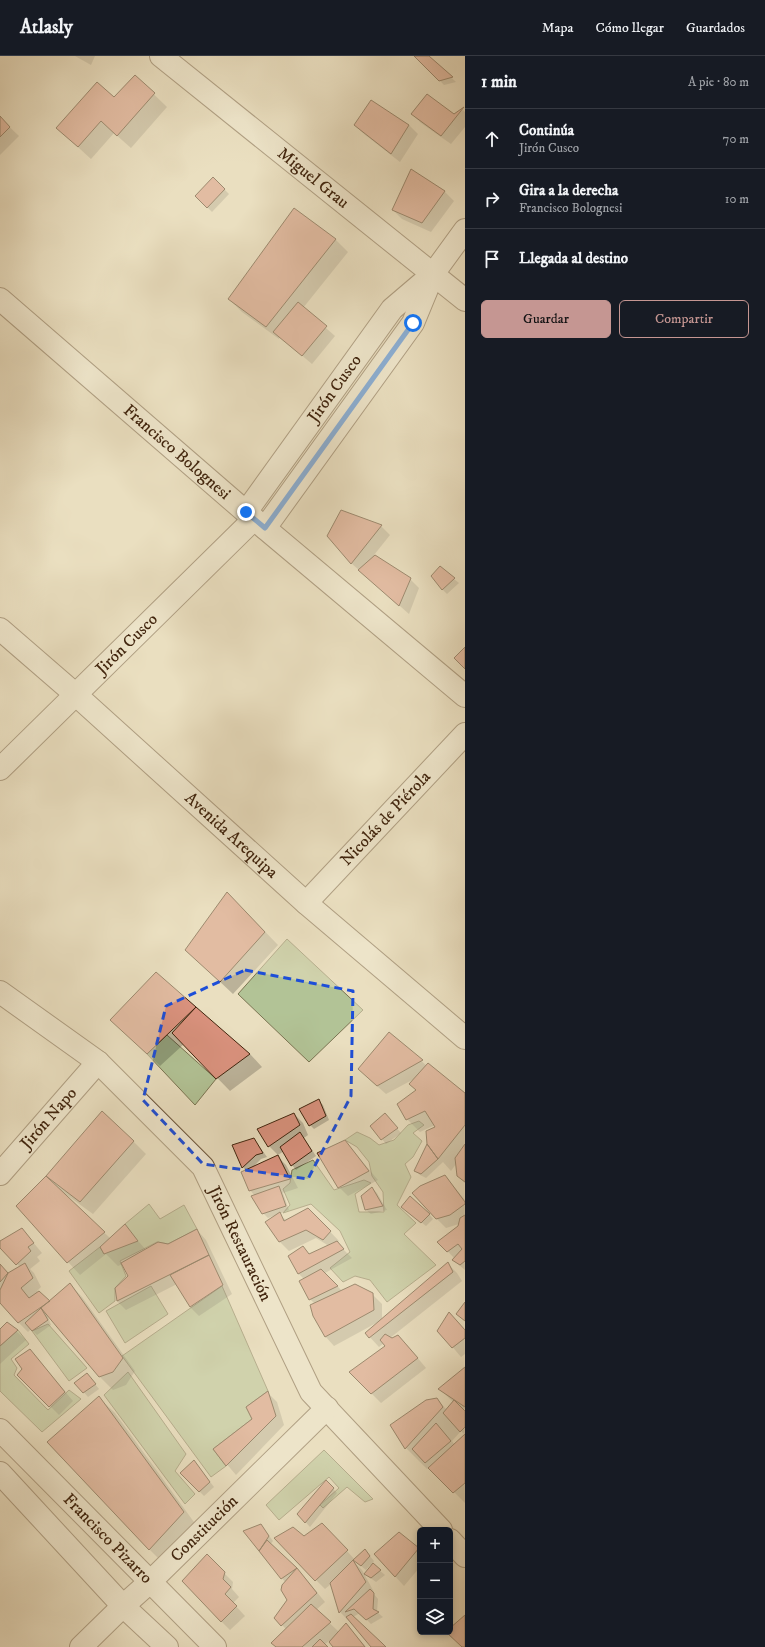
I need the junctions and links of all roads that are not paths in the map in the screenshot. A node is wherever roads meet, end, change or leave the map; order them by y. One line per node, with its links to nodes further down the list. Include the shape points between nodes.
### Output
1 (162, 56): 3 (street, Miguel Grau)
2 (465, 230): 3 (street, Jirón Cusco)
3 (433, 274): 5 (street, Miguel Grau); 6 (street, Jirón Cusco, via 413,323)
4 (0, 299): 6 (street, Francisco Bolognesi)
5 (465, 300)
6 (255, 520): 8 (street, Jirón Cusco); 9 (street, Francisco Bolognesi)
7 (0, 629): 8 (street, Avenida Arequipa)
8 (75, 694): 11 (street, Jirón Cusco); 12 (street, Avenida Arequipa)
9 (465, 696)
10 (465, 734): 12 (street, Nicolás de Piérola)
11 (0, 769)
12 (306, 903): 14 (street, Avenida Arequipa)
13 (0, 992): 15 (street, Jirón Restauración)
14 (465, 1038)
15 (98, 1062): 16 (street, Jirón Napo); 17 (street, Jirón Restauración, via 203,1167 311,1392)
16 (0, 1174)
17 (327, 1408): 20 (street, Jirón Restauración); 23 (street, Constitución)
18 (0, 1430): 23 (street, Francisco Pizarro)
19 (0, 1473): 24 (street, Francisco Pizarro)
20 (437, 1527)
21 (453, 1543): 22 (street)
22 (465, 1556)
23 (151, 1582): 24 (street, Constitución); 27 (street, Francisco Pizarro)
24 (123, 1606): 25 (street, Constitución); 26 (street, Francisco Pizarro)
25 (81, 1647)
26 (167, 1647)
27 (215, 1647)

